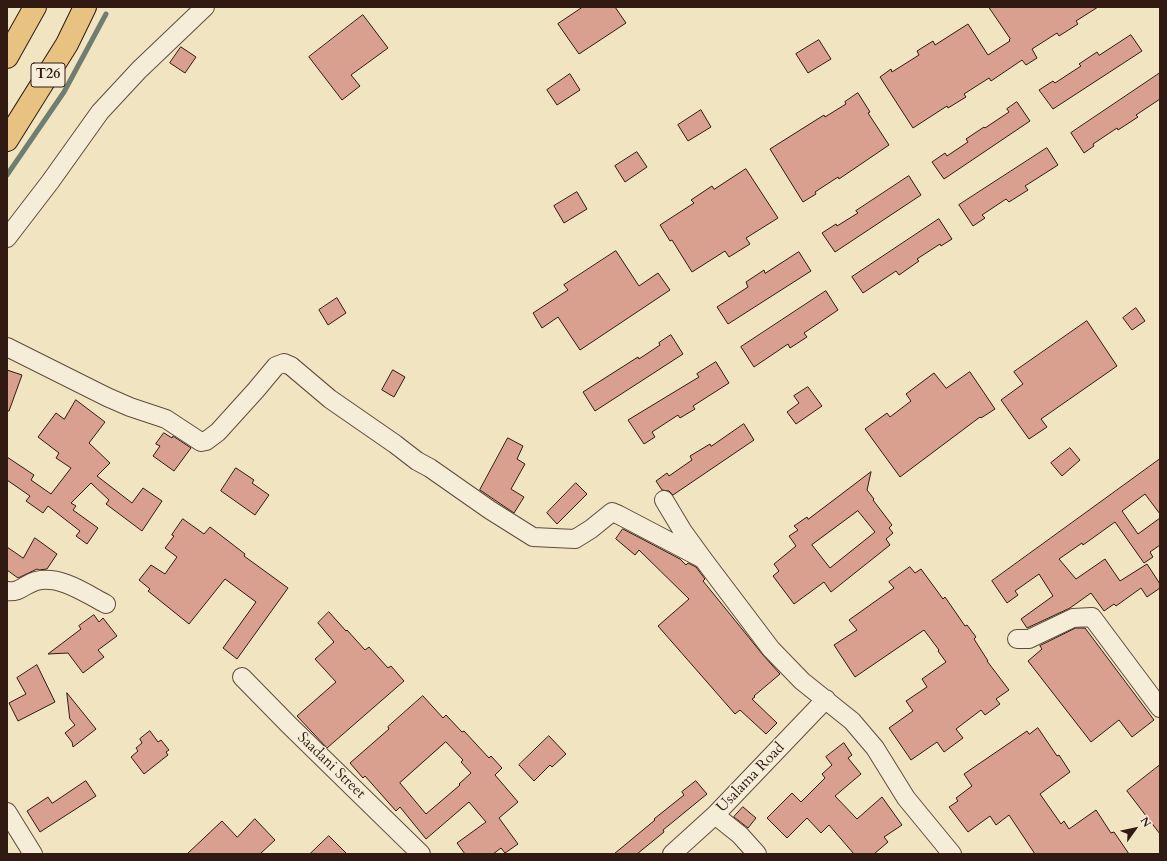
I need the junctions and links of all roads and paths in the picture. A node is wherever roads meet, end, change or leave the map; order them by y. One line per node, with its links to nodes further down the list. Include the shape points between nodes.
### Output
1 (34, 7): 4 (highway)
2 (85, 7): 5 (highway, T26, via 67,44)
3 (205, 7): 6 (street, via 138,70 100,112)
4 (7, 57)
5 (7, 140)
6 (7, 238)
7 (7, 347): 9 (street, via 107,397 166,419 201,442 218,432 276,366 284,363 417,461 533,537 575,539 612,512)
8 (664, 500): 9 (street)
9 (703, 559): 14 (street, via 772,649 802,681)
10 (7, 591): 11 (street, via 22,589 35,582 59,581)
11 (106, 604)
12 (1017, 640): 15 (street, via 1029,639 1073,618 1092,617)
13 (242, 677): 19 (street, Saadani Street)
14 (826, 699): 17 (street, Usalama Road); 22 (street, via 852,721 870,743 906,798)
15 (1160, 708)
16 (7, 812): 18 (street)
17 (715, 815): 20 (street, Usalama Road); 21 (street, via 740,835)
18 (33, 854)
19 (421, 854)
20 (672, 854)
21 (757, 854)
22 (952, 854)

